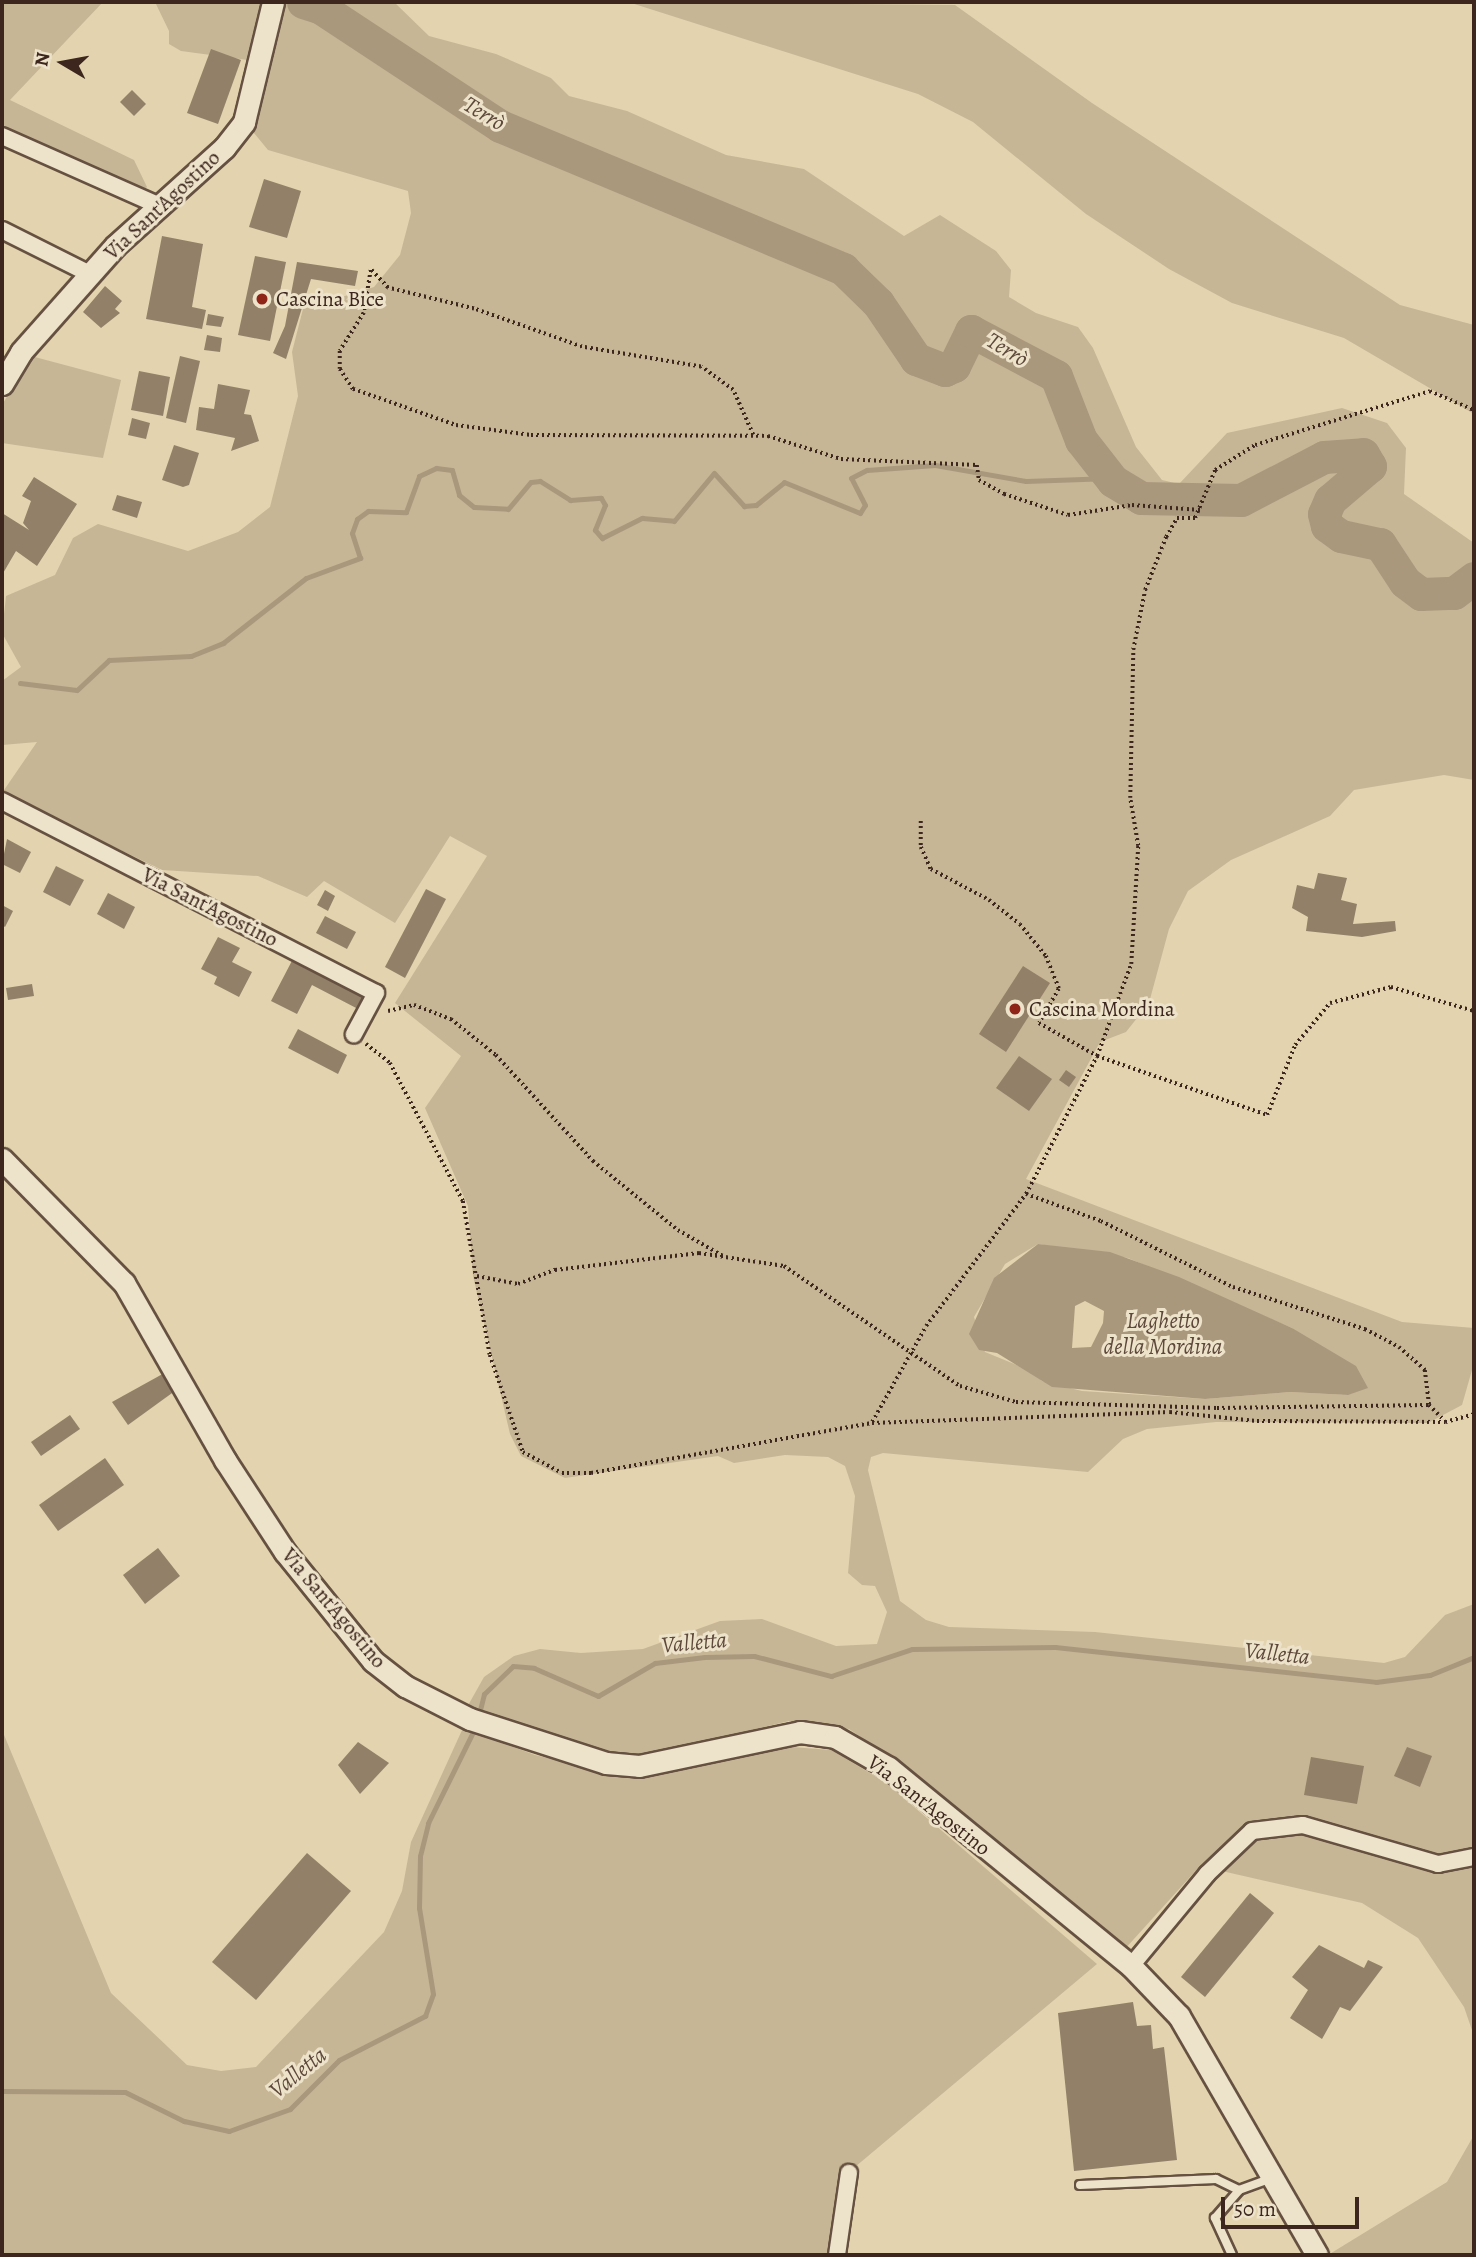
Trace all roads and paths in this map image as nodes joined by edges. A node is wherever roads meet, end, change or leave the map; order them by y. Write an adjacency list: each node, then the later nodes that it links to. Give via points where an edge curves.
1 (273, 4): 3 (street, Via Sant'Agostino, via 244,122 224,148)
2 (2, 136): 3 (street)
3 (160, 206): 5 (street, Via Sant'Agostino)
4 (2, 230): 5 (street)
5 (90, 274): 6 (street, Via Sant'Agostino, via 21,352)
6 (2, 384)
7 (1474, 410): 9 (path, via 1430,391 1255,445 1215,470)
8 (753, 435): 8 (path, via 530,435 456,425 353,389 340,369 340,351 364,313 371,270 388,288 474,309 582,347 701,367 733,390); 9 (path, via 841,459 977,466 979,480 1068,515 1132,505)
9 (1201, 510): 15 (path, via 1195,518 1177,518 1155,558 1133,650 1130,798 1138,846 1137,926 1131,964)
10 (2, 802): 14 (street, Via Sant'Agostino, via 376,993)
11 (921, 821): 15 (path, via 920,847 931,869 989,900 1020,924 1046,956 1059,989 1039,1023)
12 (388, 1011): 18 (path, via 414,1005 452,1019 496,1055 593,1161 678,1230)
13 (1474, 1011): 15 (path, via 1391,987 1330,1003 1295,1045 1266,1115)
14 (354, 1034): 19 (path, via 390,1063 423,1116 463,1201)
15 (1097, 1056): 17 (path)
16 (2, 1159): 26 (street, Via Sant'Agostino, via 124,1283 285,1552 373,1661 405,1686 479,1722 576,1756 639,1766 765,1736 800,1732 835,1737 889,1768)
17 (1026, 1194): 20 (path); 21 (path, via 1101,1221 1233,1287 1365,1329 1413,1355 1425,1370)
18 (725, 1257): 19 (path, via 699,1253 636,1259 555,1270 518,1284); 20 (path, via 784,1266)
19 (477, 1276): 24 (path, via 490,1355 512,1428 523,1452 542,1466 591,1473)
20 (912, 1350): 21 (path, via 960,1386 1016,1402); 24 (path)
21 (1429, 1405): 23 (path)
22 (1474, 1414): 23 (path)
23 (1445, 1422): 24 (path, via 1257,1420 1170,1412)
24 (872, 1423)
25 (1474, 1857): 26 (street, via 1438,1864 1303,1825 1252,1831 1207,1874)
26 (1131, 1966): 28 (street, Via Sant'Agostino, via 1179,2016)
27 (849, 2173): 31 (street)
28 (1272, 2177): 30 (lane); 33 (street, Via Sant'Agostino)
29 (1080, 2185): 30 (lane, via 1216,2179)
30 (1239, 2190): 32 (lane, via 1215,2218)
31 (837, 2255)
32 (1232, 2255)
33 (1317, 2255)

